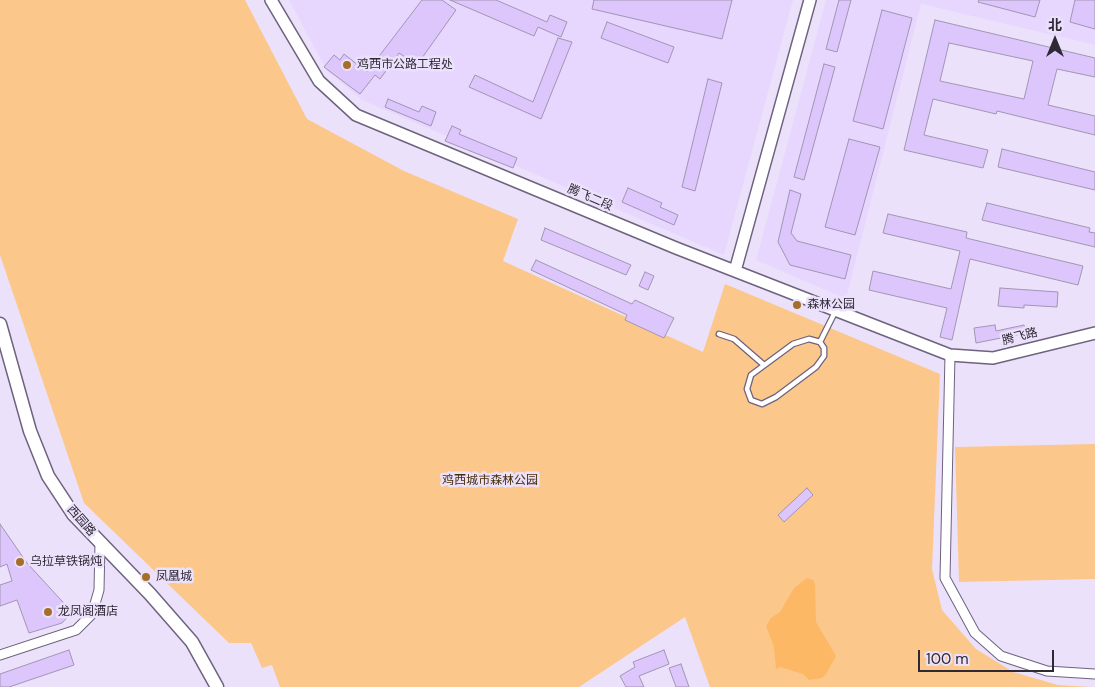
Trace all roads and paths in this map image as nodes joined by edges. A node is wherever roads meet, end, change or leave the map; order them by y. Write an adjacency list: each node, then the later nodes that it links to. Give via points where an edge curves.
1 (271, 0): 3 (street, 腾飞二段, via 318,81 356,115)
2 (810, 0): 3 (street)
3 (735, 271): 4 (street, 腾飞二段)
4 (836, 310): 8 (lane); 9 (street, 腾飞二段)
5 (0, 324): 11 (main road, 西园路, via 30,431 48,476 73,514)
6 (1095, 333): 9 (street, 腾飞路, via 993,358)
7 (719, 334): 10 (lane, via 734,339)
8 (820, 342): 10 (lane, via 809,339 793,344); 10 (lane, via 824,356 816,366 762,404 751,400 747,389 751,375)
9 (950, 355): 13 (street, via 944,578 975,634 1002,656 1047,671)
10 (764, 365)
11 (100, 543): 12 (street, via 99,590 92,614 76,630); 14 (main road, 西园路, via 192,642)
12 (0, 655)
13 (1095, 674)
14 (217, 687)

